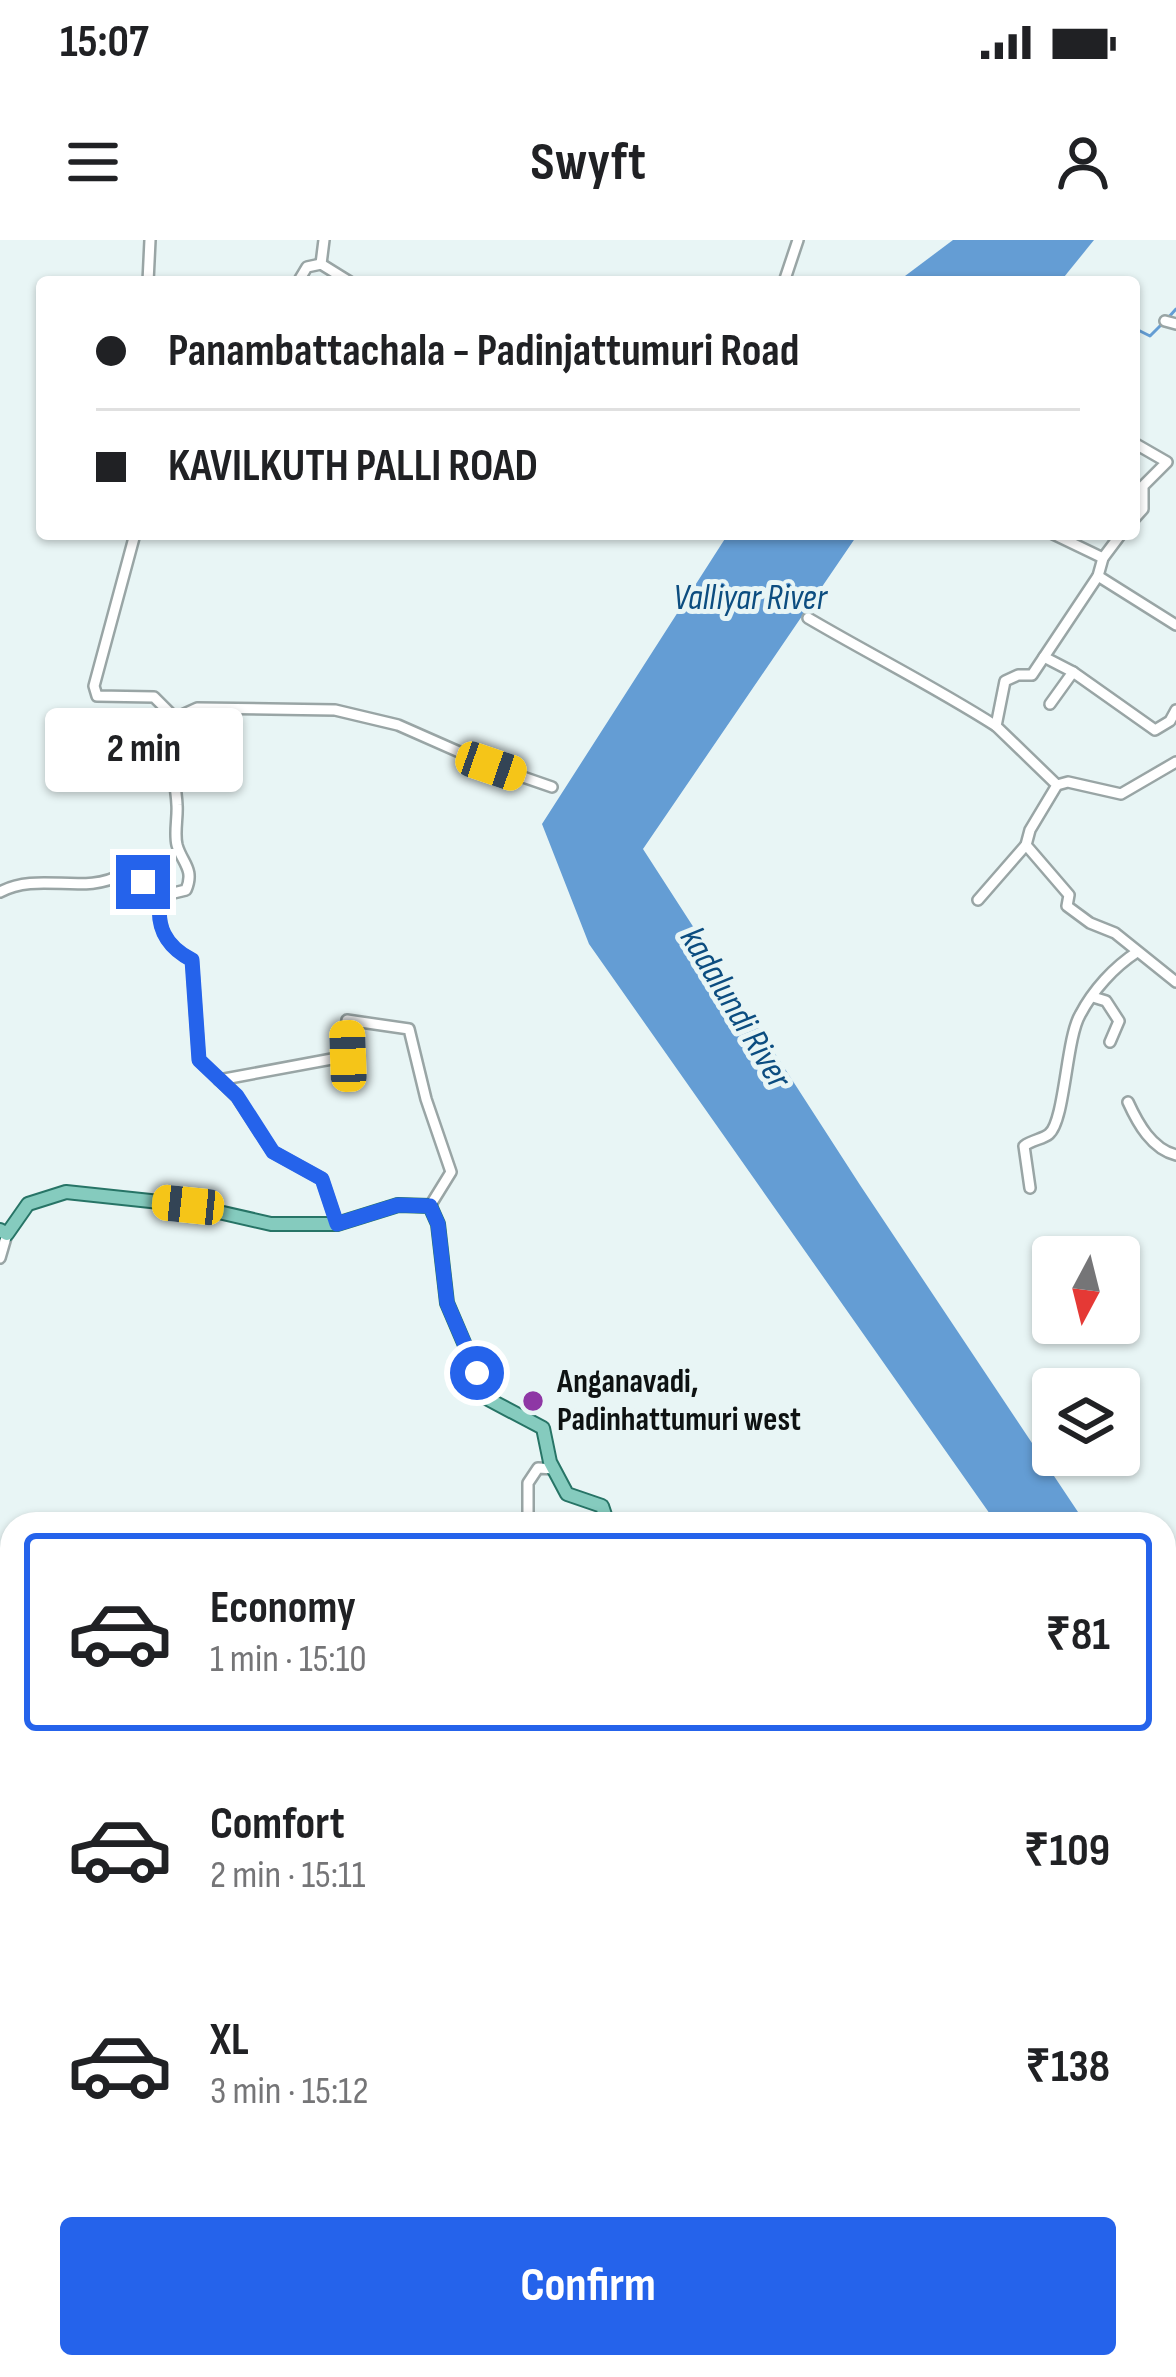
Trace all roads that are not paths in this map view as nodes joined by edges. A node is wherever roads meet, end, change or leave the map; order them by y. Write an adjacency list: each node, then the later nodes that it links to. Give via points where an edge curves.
1 (150, 240): 5 (street)
2 (324, 240): 4 (street)
3 (798, 240): 8 (street)
4 (321, 264): 6 (street); 7 (street)
5 (148, 276)
6 (302, 276)
7 (340, 276)
8 (786, 276)
9 (1140, 446): 10 (street, via 1167,462 1144,486)
10 (1140, 512)
11 (133, 540): 22 (street, via 94,686 97,696 154,697)
12 (1066, 540): 14 (street)
13 (1116, 540): 14 (street)
14 (1103, 558): 15 (street)
15 (1098, 576): 17 (street); 18 (street)
16 (808, 618): 23 (street)
17 (1176, 625)
18 (1044, 657): 19 (street); 23 (street, via 1031,675 1005,681)
19 (1072, 672): 20 (street); 21 (street, via 1155,730)
20 (1050, 704)
21 (1176, 710)
22 (175, 718): 26 (street, via 197,708 335,710 398,724); 29 (street, via 169,730 177,845 190,882)
23 (996, 726): 25 (street)
24 (1176, 762): 25 (street, via 1121,794)
25 (1057, 785): 27 (street)
26 (552, 787)
27 (1026, 845): 30 (street); 31 (street, via 1058,878 1067,906)
28 (0, 892): 29 (street, via 20,881 107,883 122,874)
29 (161, 896): 35 (street, via 162,934 192,960 199,1060)
30 (978, 900)
31 (1137, 952): 32 (street); 33 (street)
32 (1176, 982)
33 (1093, 997): 34 (street, via 1119,1021); 38 (street, via 1071,1039 1056,1123 1024,1146)
34 (1110, 1042)
35 (219, 1080): 39 (street, via 348,1056 347,1020 409,1029 451,1172); 40 (street, via 273,1152 322,1179)
36 (1129, 1102): 37 (street, via 1138,1124)
37 (1176, 1155)
38 (1030, 1188)
39 (430, 1206): 40 (main road, via 398,1205); 43 (main road, via 447,1303 488,1400 543,1429)
40 (337, 1224): 41 (main road, via 271,1224 66,1192 28,1204)
41 (3, 1232): 42 (street)
42 (0, 1258)
43 (554, 1469): 44 (street, via 538,1468 528,1483); 45 (main road, via 567,1494)
44 (528, 1512)
45 (604, 1512)

